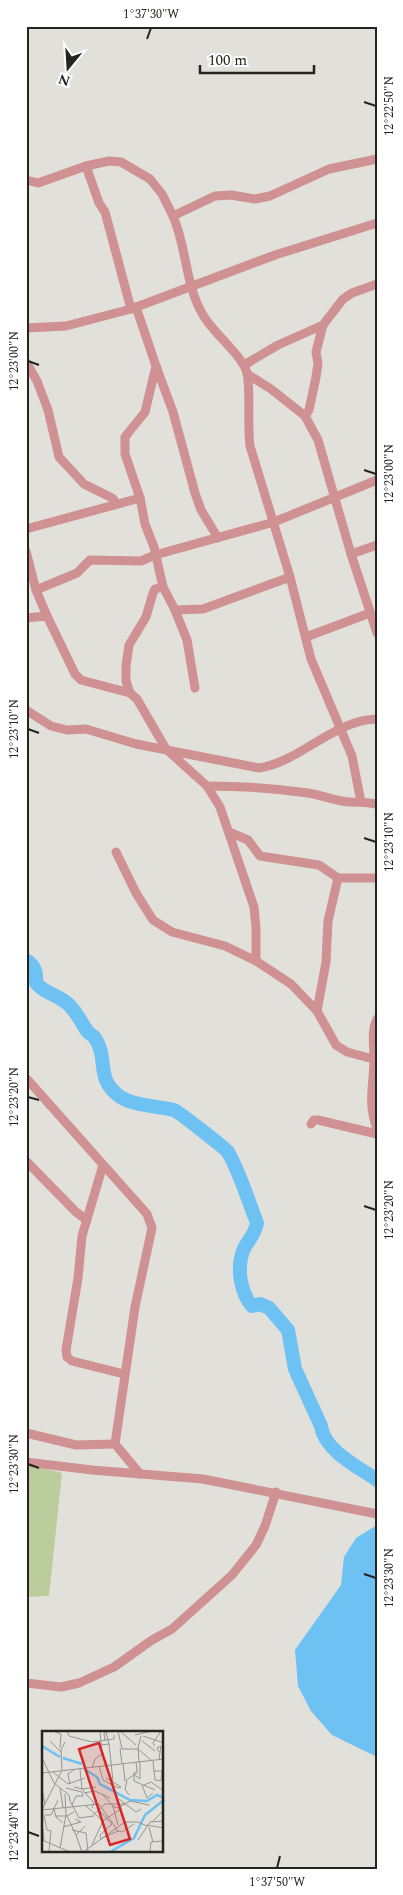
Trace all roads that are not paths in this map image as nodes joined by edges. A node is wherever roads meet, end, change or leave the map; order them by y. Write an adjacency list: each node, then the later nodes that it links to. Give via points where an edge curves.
1 (377, 159): 4 (street, via 329,169 270,196 256,199 215,196)
2 (86, 166): 3 (street, via 38,182); 4 (street, via 109,161 121,162 135,170 150,179); 8 (street, via 105,212)
3 (26, 180)
4 (173, 216): 7 (street)
5 (377, 224): 7 (street)
6 (377, 284): 9 (street, via 343,299)
7 (190, 286): 8 (street); 13 (street, via 202,315)
8 (134, 308): 10 (street, via 66,326); 12 (street)
9 (323, 324): 13 (street, via 278,344); 14 (street, via 316,352 316,377)
10 (26, 328)
11 (26, 362): 18 (street, via 48,410 59,457 84,484 112,498)
12 (156, 366): 17 (street, via 145,412 129,430 124,445 127,465); 21 (street, via 174,412 201,510)
13 (246, 370): 14 (street); 19 (street, via 250,446)
14 (305, 416): 16 (street, via 318,440)
15 (377, 480): 16 (street)
16 (334, 497): 19 (street); 24 (street)
17 (140, 498): 18 (street); 25 (street)
18 (117, 504): 20 (street)
19 (274, 522): 21 (street); 26 (street)
20 (26, 529)
21 (218, 538): 25 (street)
22 (377, 545): 24 (street)
23 (26, 552): 28 (street)
24 (351, 554): 30 (street)
25 (155, 555): 27 (street); 28 (street, via 141,561 90,560 78,573)
26 (290, 578): 29 (street, via 203,608); 34 (street)
27 (163, 587): 29 (street); 36 (street, via 155,589 146,617 127,651 126,681)
28 (36, 590): 31 (street)
29 (175, 610): 35 (street, via 186,640)
30 (370, 613): 33 (street); 34 (street)
31 (47, 616): 32 (street); 36 (street, via 81,680)
32 (26, 618)
33 (377, 633)
34 (306, 637): 39 (street, via 311,659)
35 (195, 688)
36 (130, 693): 40 (street, via 137,699)
37 (26, 710): 40 (street, via 51,726 67,730 86,729)
38 (377, 719): 39 (street, via 366,719)
39 (341, 728): 40 (street, via 296,754 259,768); 42 (street, via 357,777)
40 (166, 749): 41 (street)
41 (207, 786): 42 (street, via 264,787 351,803); 44 (street, via 220,807)
42 (361, 802): 43 (street)
43 (377, 804)
44 (229, 832): 46 (street, via 248,840 260,856 319,865); 48 (street, via 254,906)
45 (116, 852): 48 (street, via 153,920 172,932 225,946)
46 (338, 878): 47 (street); 49 (street, via 328,921 326,962)
47 (377, 878)
48 (256, 961): 49 (street, via 291,984)
49 (317, 1011): 51 (street, via 336,1046)
50 (377, 1019): 51 (street, via 373,1043)
51 (375, 1060): 54 (street, via 370,1098)
52 (26, 1078): 57 (street)
53 (311, 1124): 55 (street, via 318,1120)
54 (377, 1129)
55 (377, 1134)
56 (26, 1162): 58 (street)
57 (103, 1165): 58 (street); 59 (street, via 147,1214 152,1228)
58 (87, 1220): 59 (street, via 82,1236 67,1357)
59 (124, 1374): 61 (street)
60 (26, 1433): 61 (street, via 76,1445)
61 (115, 1444): 63 (street)
62 (26, 1462): 63 (street)
63 (140, 1474): 64 (street, via 181,1476)
64 (276, 1492): 65 (street); 66 (street, via 256,1545 232,1575 172,1630 114,1667 79,1683 61,1687)
65 (377, 1514)
66 (26, 1682)

